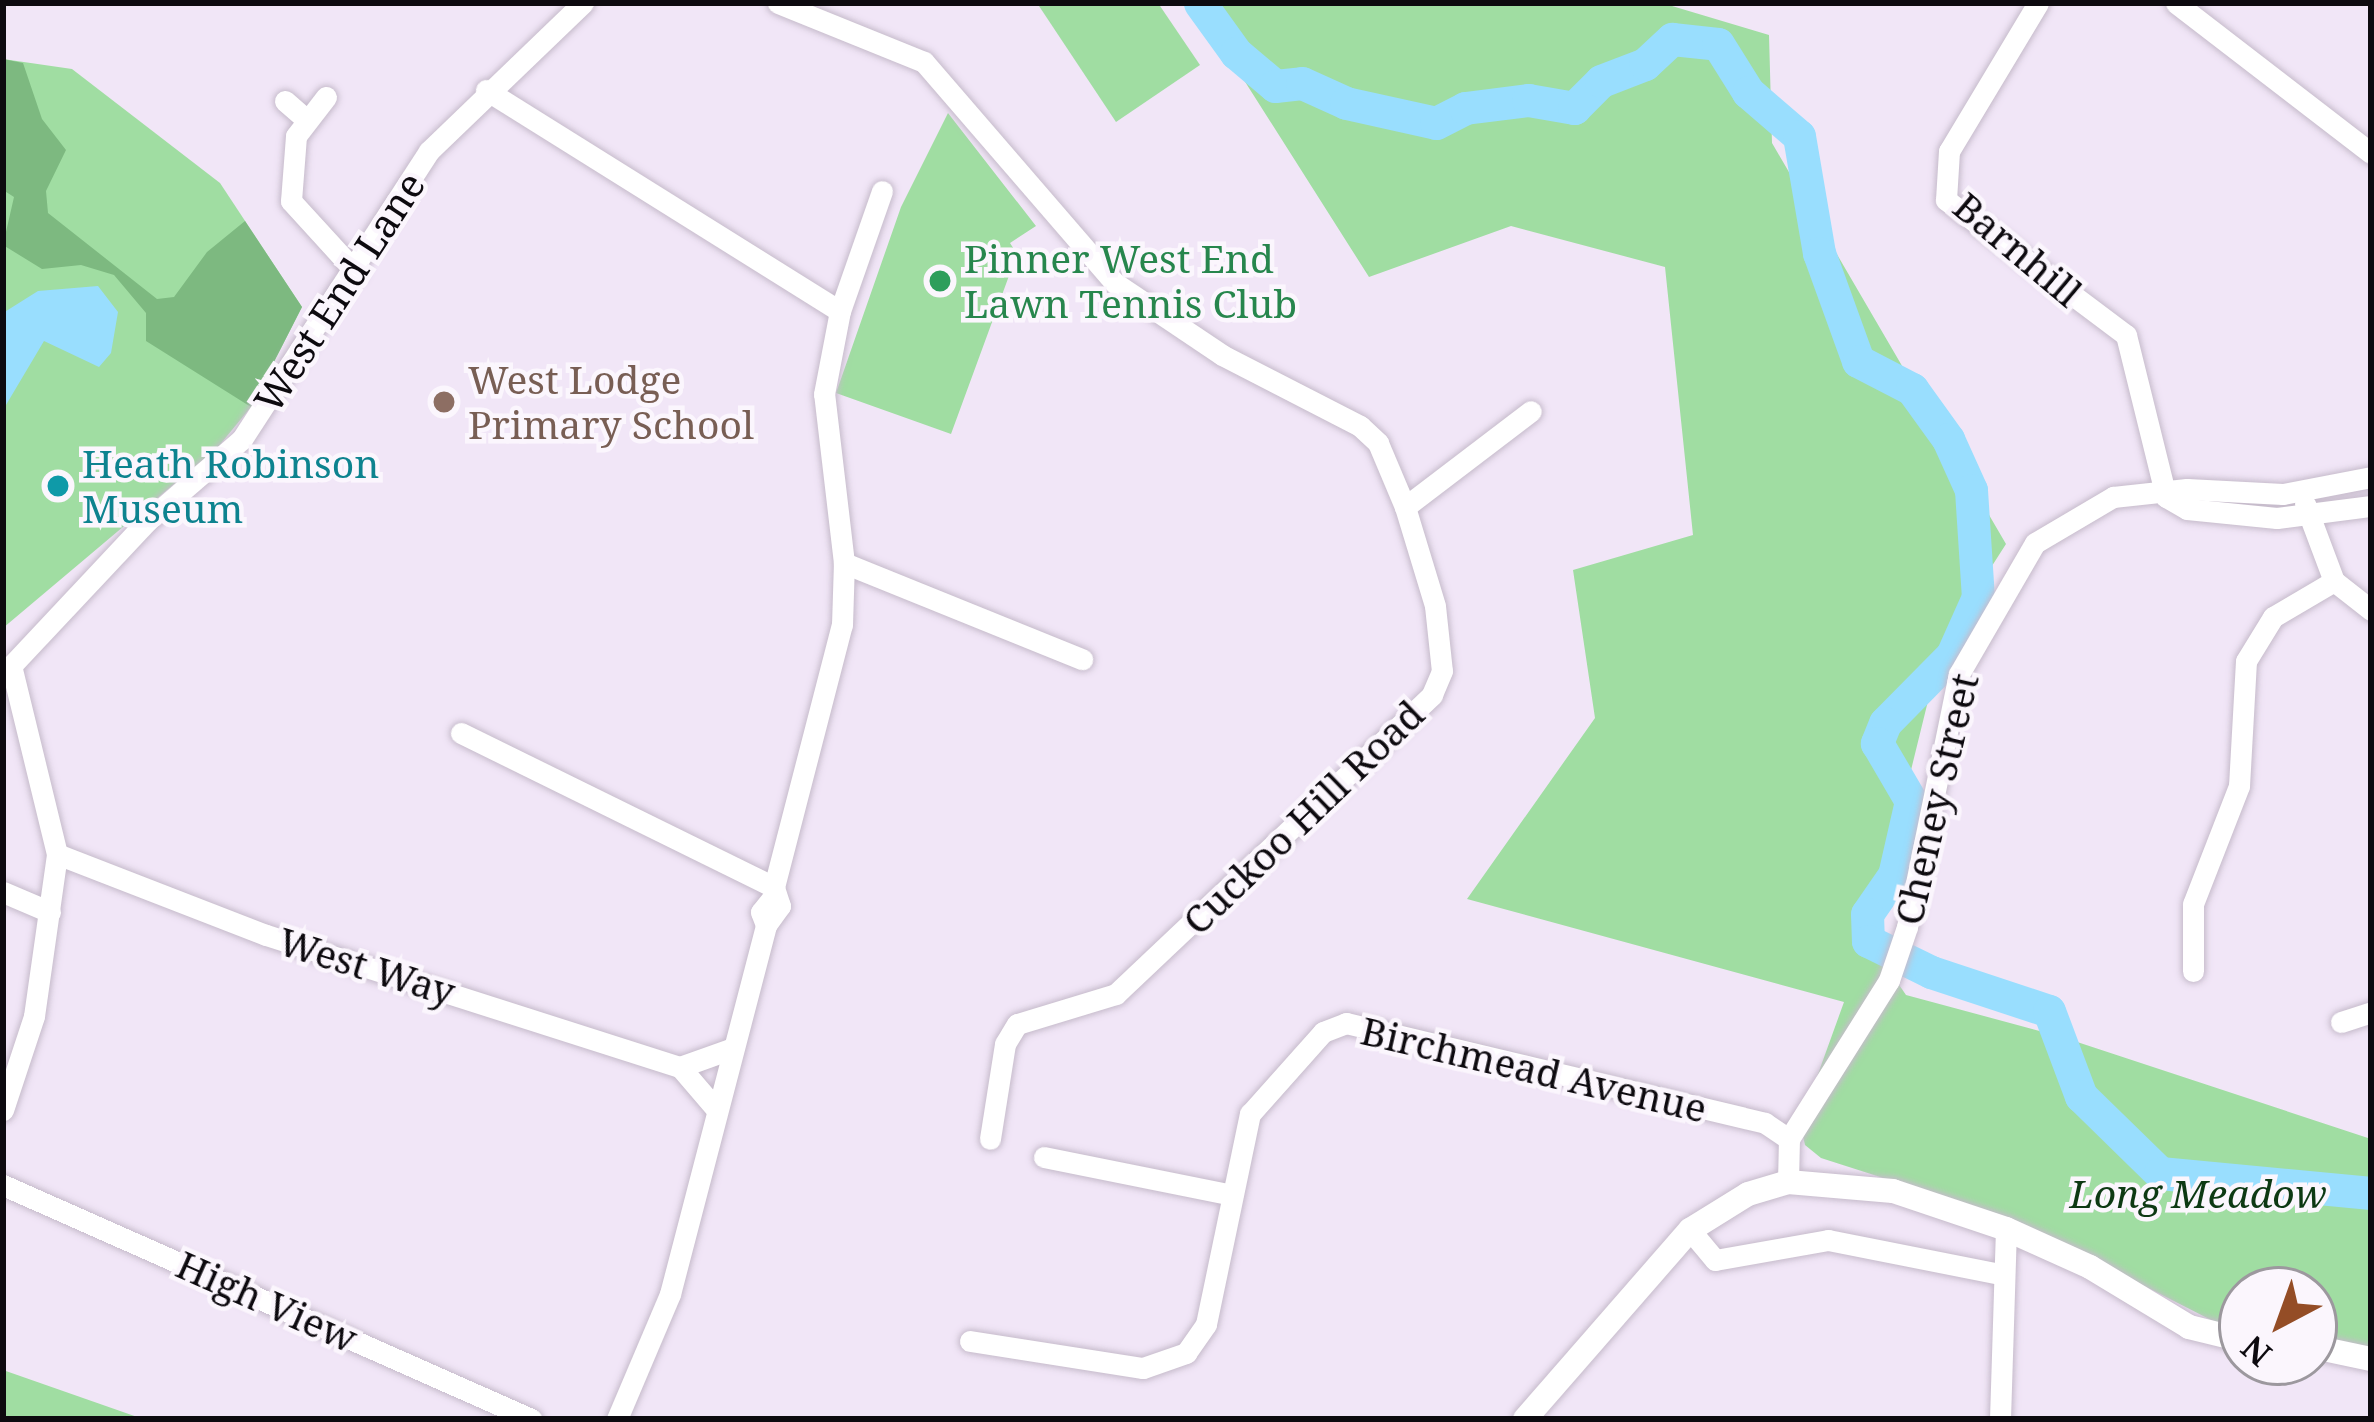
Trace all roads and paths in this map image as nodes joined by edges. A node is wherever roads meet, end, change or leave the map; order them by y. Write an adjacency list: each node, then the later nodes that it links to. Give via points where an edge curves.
1 (583, 3): 5 (street, West End Lane)
2 (778, 3): 18 (street, Cuckoo Hill Road, via 924,62 1115,283 1222,356 1360,426 1378,443)
3 (2038, 3): 15 (street, Barnhill, via 1949,151 1946,200 2126,335)
4 (2176, 3): 9 (street)
5 (486, 90): 11 (street, West End Lane, via 429,151); 12 (street)
6 (326, 97): 8 (street)
7 (285, 101): 8 (street)
8 (306, 119): 11 (street, via 296,136 291,201)
9 (2371, 153)
10 (882, 191): 12 (street)
11 (355, 271): 23 (street, West End Lane, via 242,439 147,520)
12 (840, 311): 19 (street, via 824,394)
13 (1531, 411): 18 (street)
14 (2371, 477): 16 (street, Cheney Street)
15 (2166, 497): 16 (street, Cheney Street, via 2187,489); 37 (street, Cheney Street, via 2113,497 2035,543 1959,674 1889,980)
16 (2304, 503): 17 (street, Cheney Street); 20 (street)
17 (2371, 506)
18 (1405, 507): 36 (street, Cuckoo Hill Road, via 1435,606 1442,671 1432,695 1116,994 1017,1024 1005,1044)
19 (844, 562): 22 (street); 26 (street, via 838,652)
20 (2334, 581): 21 (street); 29 (street, via 2273,617 2252,643 2240,785 2193,904)
21 (2371, 610)
22 (1082, 659)
23 (7, 664): 25 (street, West End Lane)
24 (460, 733): 26 (street)
25 (58, 854): 28 (street, West End Lane); 33 (street, West Way, via 266,935)
26 (774, 891): 32 (street, via 760,912 766,925)
27 (3, 892): 28 (street)
28 (50, 913): 35 (street, West End Lane, via 34,1016)
29 (2193, 971)
30 (2371, 1012): 31 (street)
31 (2341, 1022)
32 (733, 1048): 33 (street); 34 (street)
33 (680, 1067): 34 (street)
34 (716, 1109): 50 (street, via 670,1294)
35 (3, 1110)
36 (990, 1139)
37 (1789, 1139): 39 (street, Cheney Street); 41 (street, Birchmead Avenue, via 1766,1123 1346,1023 1323,1032 1262,1093)
38 (1044, 1157): 41 (street)
39 (1788, 1182): 42 (main road, via 1893,1191); 43 (main road, via 1748,1194)
40 (3, 1185): 49 (street, High View)
41 (1232, 1195): 46 (street, Birchmead Avenue, via 1206,1324 1186,1353 1143,1368)
42 (2006, 1229): 44 (street); 45 (main road, via 2090,1267 2189,1327)
43 (1690, 1230): 44 (street, via 1715,1260 1828,1240); 51 (main road)
44 (2004, 1275): 52 (street)
45 (2218, 1334)
46 (970, 1341)
47 (2338, 1352): 48 (main road)
48 (2371, 1359)
49 (531, 1419)
50 (617, 1419)
51 (1526, 1419)
52 (2000, 1419)

